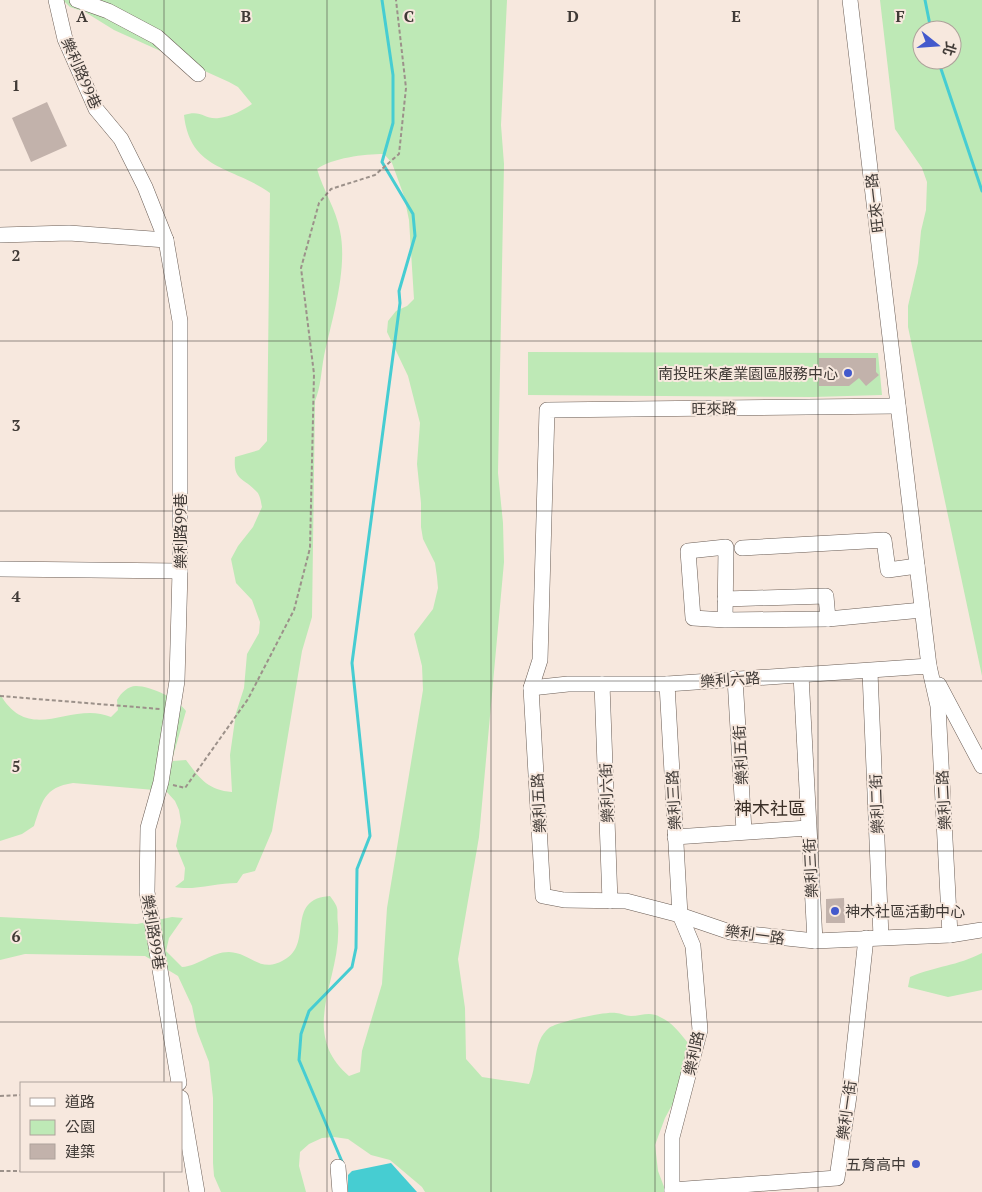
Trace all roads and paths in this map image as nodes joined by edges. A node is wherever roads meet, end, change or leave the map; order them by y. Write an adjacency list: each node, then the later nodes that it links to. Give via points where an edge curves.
1 (56, 0): 7 (street, 樂利路99巷, via 65,39 96,109 121,139)
2 (77, 0): 5 (street, via 108,10 157,37)
3 (396, 0): 27 (path, via 406,88 399,154 375,175 331,189 319,203 301,268 314,374 310,548 294,610 248,698 185,788)
4 (850, 0): 8 (street, 旺來一路)
5 (198, 74)
6 (0, 235): 7 (street, via 69,233)
7 (166, 240): 12 (street, 樂利路99巷, via 180,320)
8 (898, 406): 10 (street); 23 (street, 旺來路, via 547,410 540,660)
9 (742, 548): 10 (street, via 884,540 888,570)
10 (917, 566): 14 (street)
11 (0, 569): 12 (street)
12 (180, 572): 25 (street, 樂利路99巷, via 177,681)
13 (725, 599): 15 (street, via 826,596); 16 (street); 16 (street, via 726,547 688,551 693,618)
14 (922, 610): 15 (street); 17 (street)
15 (828, 619): 16 (street)
16 (725, 620)
17 (929, 666): 18 (street, 樂利六路); 26 (street); 35 (street, 樂利二路, via 938,706)
18 (870, 672): 19 (street, 樂利六路); 36 (street, 樂利二街)
19 (801, 675): 20 (street, 樂利六路); 28 (street, 樂利三街)
20 (735, 678): 22 (street, 樂利六路); 29 (street, 樂利五街)
21 (602, 684): 22 (street, 樂利六路); 23 (street, 樂利六路); 32 (street, 樂利六街)
22 (667, 684): 30 (street, 樂利三路)
23 (531, 688): 31 (street, 樂利五路, via 543,896)
24 (0, 696): 25 (path)
25 (172, 711): 27 (street, 樂利路99巷)
26 (982, 766)
27 (161, 782): 38 (street, 樂利路99巷, via 148,828 147,892)
28 (808, 828): 29 (street); 37 (street, 樂利三街)
29 (744, 831): 30 (street)
30 (675, 837): 33 (street, 樂利三路)
31 (564, 900): 32 (street, 樂利一路)
32 (610, 901): 33 (street, 樂利一路, via 626,901)
33 (680, 916): 37 (street, 樂利一路, via 730,932); 47 (street, 樂利路, via 693,946 700,1030 672,1137)
34 (982, 930): 35 (street, 樂利一路)
35 (950, 935): 36 (street, 樂利一路)
36 (874, 937): 37 (street, 樂利一路); 47 (street, 樂利一街, via 836,1178)
37 (814, 941)
38 (179, 1082)
39 (20, 1095): 40 (path)
40 (0, 1096)
41 (182, 1104): 46 (street)
42 (338, 1167): 49 (street)
43 (0, 1171): 44 (path)
44 (20, 1171)
45 (182, 1171): 46 (path)
46 (194, 1171): 48 (street)
47 (672, 1191)
48 (197, 1192)
49 (340, 1192)

